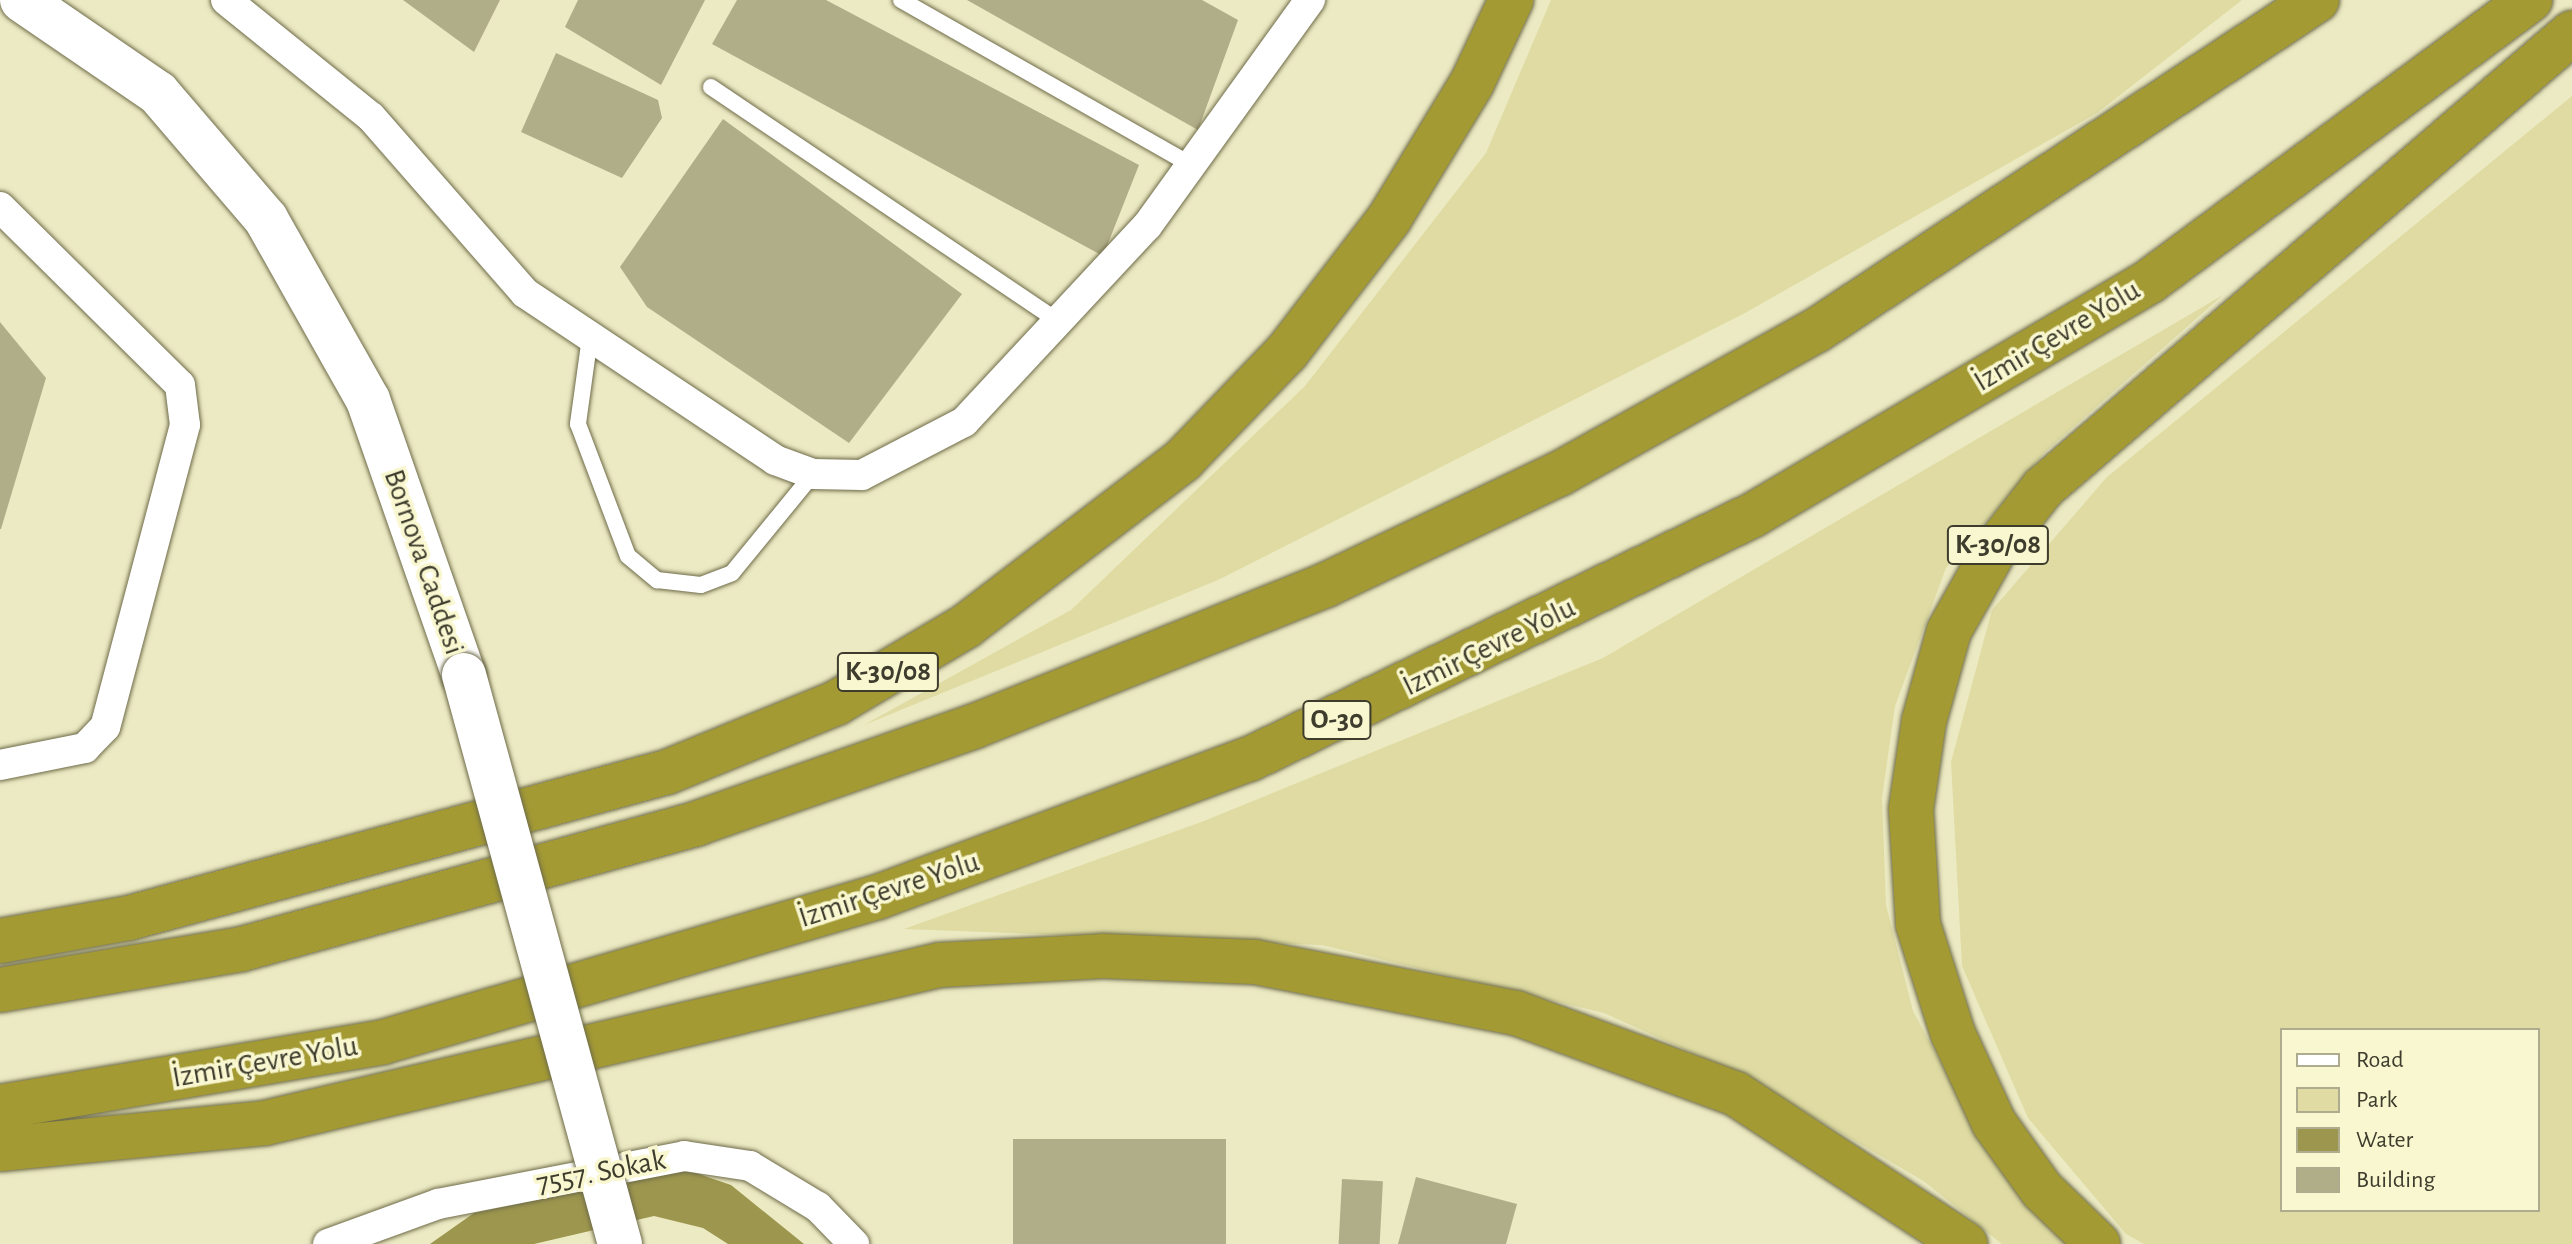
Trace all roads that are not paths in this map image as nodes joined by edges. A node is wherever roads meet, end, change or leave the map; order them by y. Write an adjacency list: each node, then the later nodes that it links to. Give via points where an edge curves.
1 (22, 0): 21 (main road, Bornova Caddesi, bridge, via 158,93 266,219 368,400 464,675)
2 (226, 0): 13 (street, via 371,117 525,293)
3 (901, 0): 10 (lane)
4 (1511, 0): 16 (highway, K-30/08, via 1472,83 1389,219 1287,352 1183,460 966,626 836,703 667,772 129,918)
5 (2317, 0): 17 (highway, via 1817,330 1559,474 1326,585 975,726 698,823 242,949)
6 (2530, 0): 18 (highway, İzmir Çevre Yolu / O-30, via 2340,146 2123,297 1753,515 1250,759 878,897 383,1042)
7 (1302, 2): 10 (street)
8 (2572, 33): 24 (highway, K-30/08, via 2043,488 1995,549 1949,631 1924,721 1911,809 1918,924 1953,1034 1994,1123 2042,1190)
9 (711, 87): 12 (lane)
10 (1192, 165): 12 (street, via 1147,226)
11 (0, 207): 15 (street, via 180,385 185,425 105,727 85,748)
12 (1058, 321): 14 (street, via 964,422 862,475)
13 (590, 337): 14 (street, via 775,460); 14 (lane, via 578,424 628,556 657,580 701,585 732,573)
14 (813, 474)
15 (0, 765)
16 (0, 941)
17 (0, 990)
18 (0, 1107)
19 (0, 1149): 23 (highway, via 265,1123 939,965 1103,956 1255,962 1516,1013 1736,1094)
20 (328, 1244): 22 (street, 7557. Sokak, via 438,1204 684,1156 750,1166 818,1207)
21 (620, 1244)
22 (854, 1244)
23 (1965, 1244)
24 (2098, 1244)

